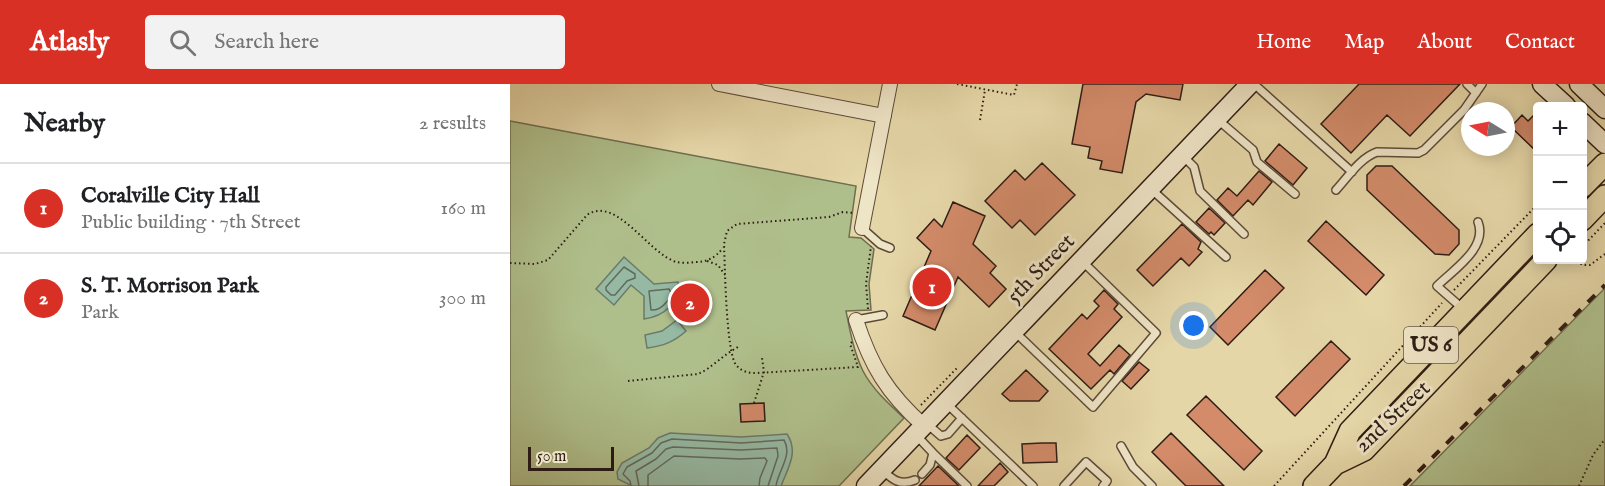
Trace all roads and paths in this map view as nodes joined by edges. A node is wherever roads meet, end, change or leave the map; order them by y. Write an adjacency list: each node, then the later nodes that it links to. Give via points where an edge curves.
1 (720, 84): 14 (street)
2 (890, 84): 14 (street)
3 (957, 84): 10 (path)
4 (1017, 84): 10 (path, via 1014,95)
5 (1252, 84): 15 (street, 5th Street); 21 (lane)
6 (1467, 84): 11 (lane)
7 (1482, 84): 11 (lane)
8 (1542, 84): 12 (street)
9 (1579, 84): 13 (street)
10 (985, 90): 16 (path)
11 (1476, 93): 21 (lane, via 1424,150 1377,152)
12 (1562, 102)
13 (1605, 109)
14 (884, 116): 32 (street)
15 (1217, 119): 19 (street, 5th Street); 25 (lane)
16 (980, 120)
17 (1587, 127): 18 (street)
18 (1605, 144)
19 (1182, 155): 23 (street, 5th Street); 33 (lane, via 1194,167 1200,190)
20 (1605, 164): 22 (main road)
21 (1352, 172): 24 (lane)
22 (1587, 182)
23 (1151, 189): 40 (lane); 42 (street, 5th Street)
24 (1336, 190)
25 (1294, 194)
26 (1605, 196): 29 (main road)
27 (1533, 209): 47 (path)
28 (858, 214): 37 (path, via 843,212 829,217 737,224 727,231)
29 (1587, 215)
30 (1478, 222): 47 (lane, via 1481,234 1475,249 1437,286)
31 (1605, 223): 35 (path)
32 (862, 228): 38 (lane)
33 (1244, 234)
34 (1533, 239): 49 (main road, 2nd Street / US 6)
35 (1587, 243)
36 (872, 244): 48 (path, via 866,284)
37 (724, 247): 41 (path); 46 (path)
38 (890, 248)
39 (1605, 254): 45 (path, via 1590,265)
40 (1226, 256)
41 (707, 261): 43 (path, via 683,263 671,259 619,217 593,210 548,260); 46 (path, via 718,265)
42 (1082, 261): 52 (street, 5th Street); 52 (lane, via 1156,333 1093,407)
43 (510, 263)
44 (1542, 264): 67 (main road, 2nd Street / US 6, via 1364,450)
45 (1581, 264)
46 (726, 275): 55 (path)
47 (1449, 295): 49 (lane); 76 (path)
48 (868, 310)
49 (1464, 310): 67 (main road, 2nd Street / US 6, via 1350,431)
50 (883, 315): 51 (lane)
51 (856, 320): 63 (street, via 876,371 903,407)
52 (1014, 331): 59 (street, 5th Street)
53 (856, 341): 57 (path, via 850,344 858,367)
54 (740, 346): 55 (path)
55 (731, 353): 57 (path, via 741,369); 58 (path, via 698,374)
56 (762, 358): 57 (path)
57 (764, 372): 60 (path)
58 (628, 381)
59 (946, 403): 62 (lane); 63 (street, 5th Street)
60 (754, 404)
61 (921, 405): 63 (path)
62 (962, 417): 63 (lane, via 948,434 941,436); 72 (lane)
63 (923, 423): 66 (lane); 70 (street, 5th Street)
64 (1605, 439): 78 (path)
65 (1121, 446): 75 (lane, via 1133,467)
66 (933, 453): 68 (lane); 71 (lane)
67 (1335, 464): 77 (main road, 2nd Street / US 6)
68 (922, 474)
69 (915, 480): 70 (lane, via 906,485)
70 (874, 481)
71 (967, 486)
72 (1033, 486)
73 (1064, 486): 74 (lane, via 1086,462 1107,481)
74 (1103, 486)
75 (1152, 486)
76 (1274, 486)
77 (1314, 486)
78 (1579, 486)

